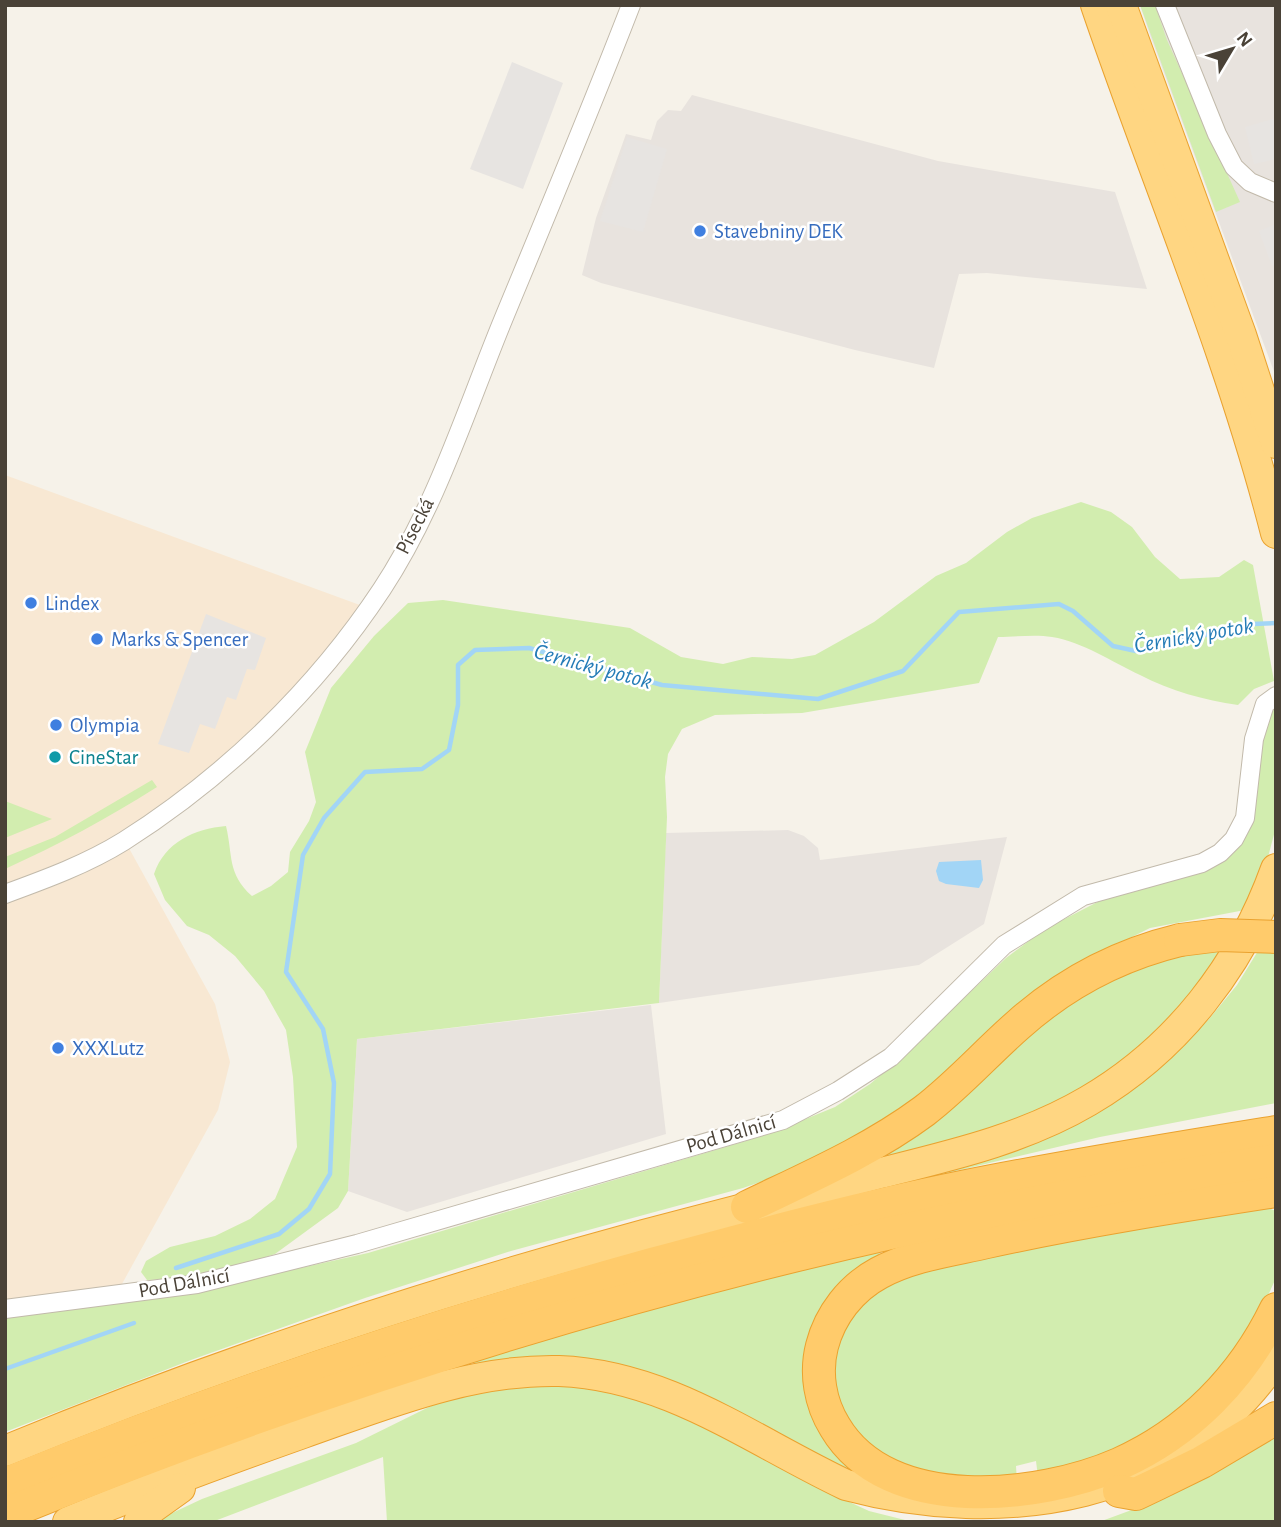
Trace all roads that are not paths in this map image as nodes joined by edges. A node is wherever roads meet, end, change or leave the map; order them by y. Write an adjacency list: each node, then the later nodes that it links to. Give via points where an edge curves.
1 (631, 5): 10 (street, Písecká, via 423,514 383,588 332,658 231,760 124,841 55,876)
2 (1096, 5): 7 (highway, via 1218,342)
3 (1121, 5): 6 (highway)
4 (1165, 5): 5 (street, via 1234,167 1250,183)
5 (1276, 193)
6 (1276, 443)
7 (1276, 533)
8 (1276, 696): 16 (street, Pod Dálnicí, via 1265,704 1254,739 1245,818 1220,853 1202,863 1083,896 1004,945 891,1056 783,1120 357,1244 197,1284)
9 (1276, 869): 14 (highway, via 1258,915 1216,986 1172,1036 1112,1086 1060,1116 1002,1140)
10 (5, 894)
11 (1276, 937): 14 (highway, bridge, via 1220,935 1180,940 1132,953 1072,983 898,1129)
12 (1273, 1146): 21 (highway, via 961,1187 750,1238 530,1298 226,1398); 23 (highway, via 1121,1185 960,1216 754,1266 539,1325 250,1419)
13 (1270, 1192): 15 (highway, via 1019,1236 890,1268 857,1288 834,1317 820,1353 821,1393 830,1420 851,1449 871,1465 905,1480 971,1492 1050,1486 1122,1463 1191,1420 1241,1368)
14 (747, 1208): 19 (highway, via 389,1311)
15 (1276, 1308)
16 (5, 1309)
17 (1276, 1358): 22 (highway, via 1244,1401 1211,1434 1161,1471)
18 (1276, 1418): 22 (highway, via 1136,1494)
19 (5, 1451)
20 (215, 1465): 22 (highway, via 372,1408 464,1381 562,1371 632,1381 681,1399 846,1485 919,1509 971,1516 1023,1515); 24 (highway); 25 (highway, via 166,1497)
21 (5, 1484)
22 (1119, 1492)
23 (5, 1514)
24 (68, 1522)
25 (139, 1522)

